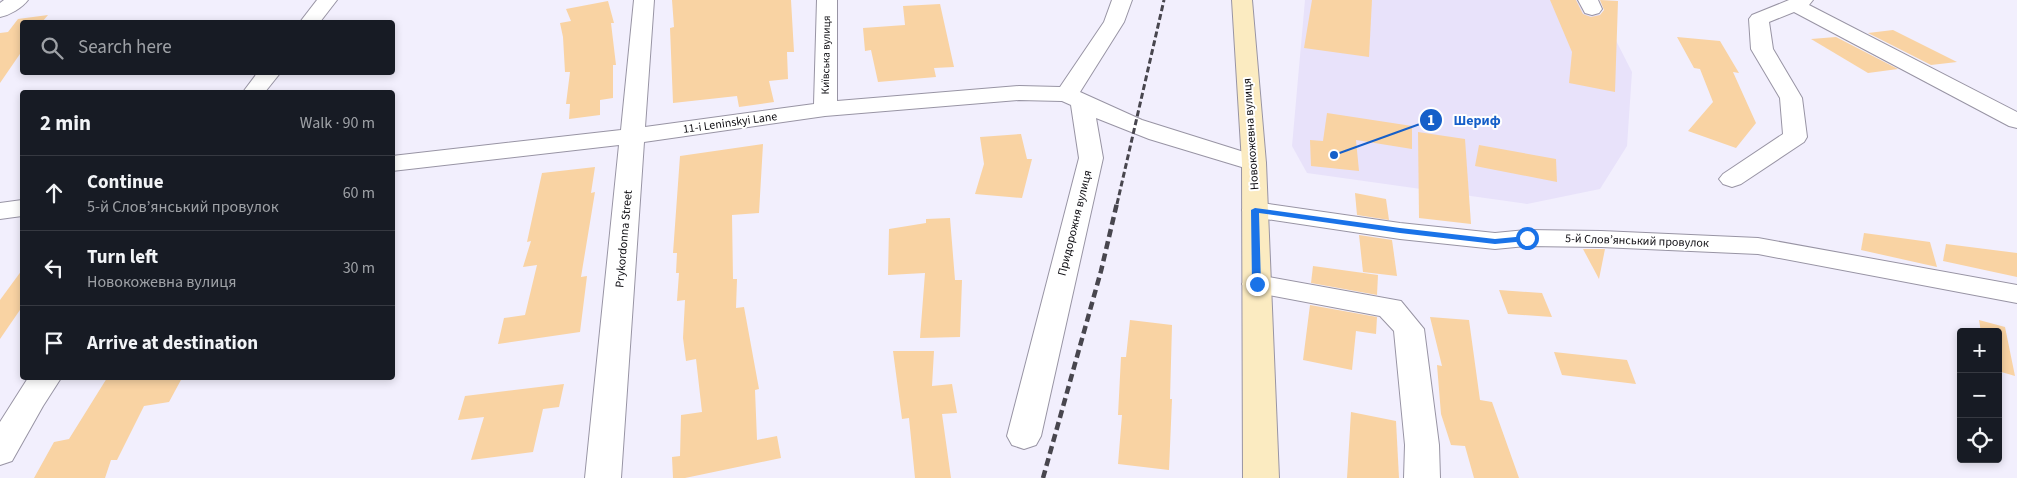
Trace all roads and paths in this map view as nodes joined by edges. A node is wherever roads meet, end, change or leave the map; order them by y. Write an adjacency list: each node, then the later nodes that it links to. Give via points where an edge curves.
1 (18, 0): 8 (street)
2 (327, 0): 9 (street)
3 (644, 0): 15 (street, Prykordonna Street)
4 (827, 0): 13 (street, Київська вулиця)
5 (1122, 0): 12 (street)
6 (1242, 0): 16 (street, Новокожевна вулиця)
7 (1799, 3): 14 (street); 18 (street, via 1759,19 1762,48 1792,98 1795,137)
8 (0, 11)
9 (312, 20)
10 (268, 75): 11 (street)
11 (256, 90)
12 (1075, 99): 13 (street, 11-i Leninskyi Lane, via 1019,92); 16 (street, 11-i Leninskyi Lane, via 1136,125); 25 (street, Придорожня вулиця, via 1091,158)
13 (825, 109): 15 (street, 11-i Leninskyi Lane)
14 (2017, 121)
15 (633, 136): 17 (street, 11-i Leninskyi Lane); 27 (street, Prykordonna Street)
16 (1254, 163): 20 (street, Новокожевна вулиця)
17 (395, 164)
18 (1732, 178)
19 (20, 208): 21 (street)
20 (1255, 210): 22 (street, Новокожевна вулиця); 23 (street, 5-й Слов’янський провулок, via 1495,241 1601,239 1758,246)
21 (0, 211)
22 (1257, 284): 28 (street, Новокожевна вулиця); 29 (street, via 1390,308 1410,329 1422,445)
23 (2017, 294)
24 (44, 380): 26 (street)
25 (1024, 436)
26 (0, 452)
27 (603, 478)
28 (1261, 478)
29 (1422, 478)

